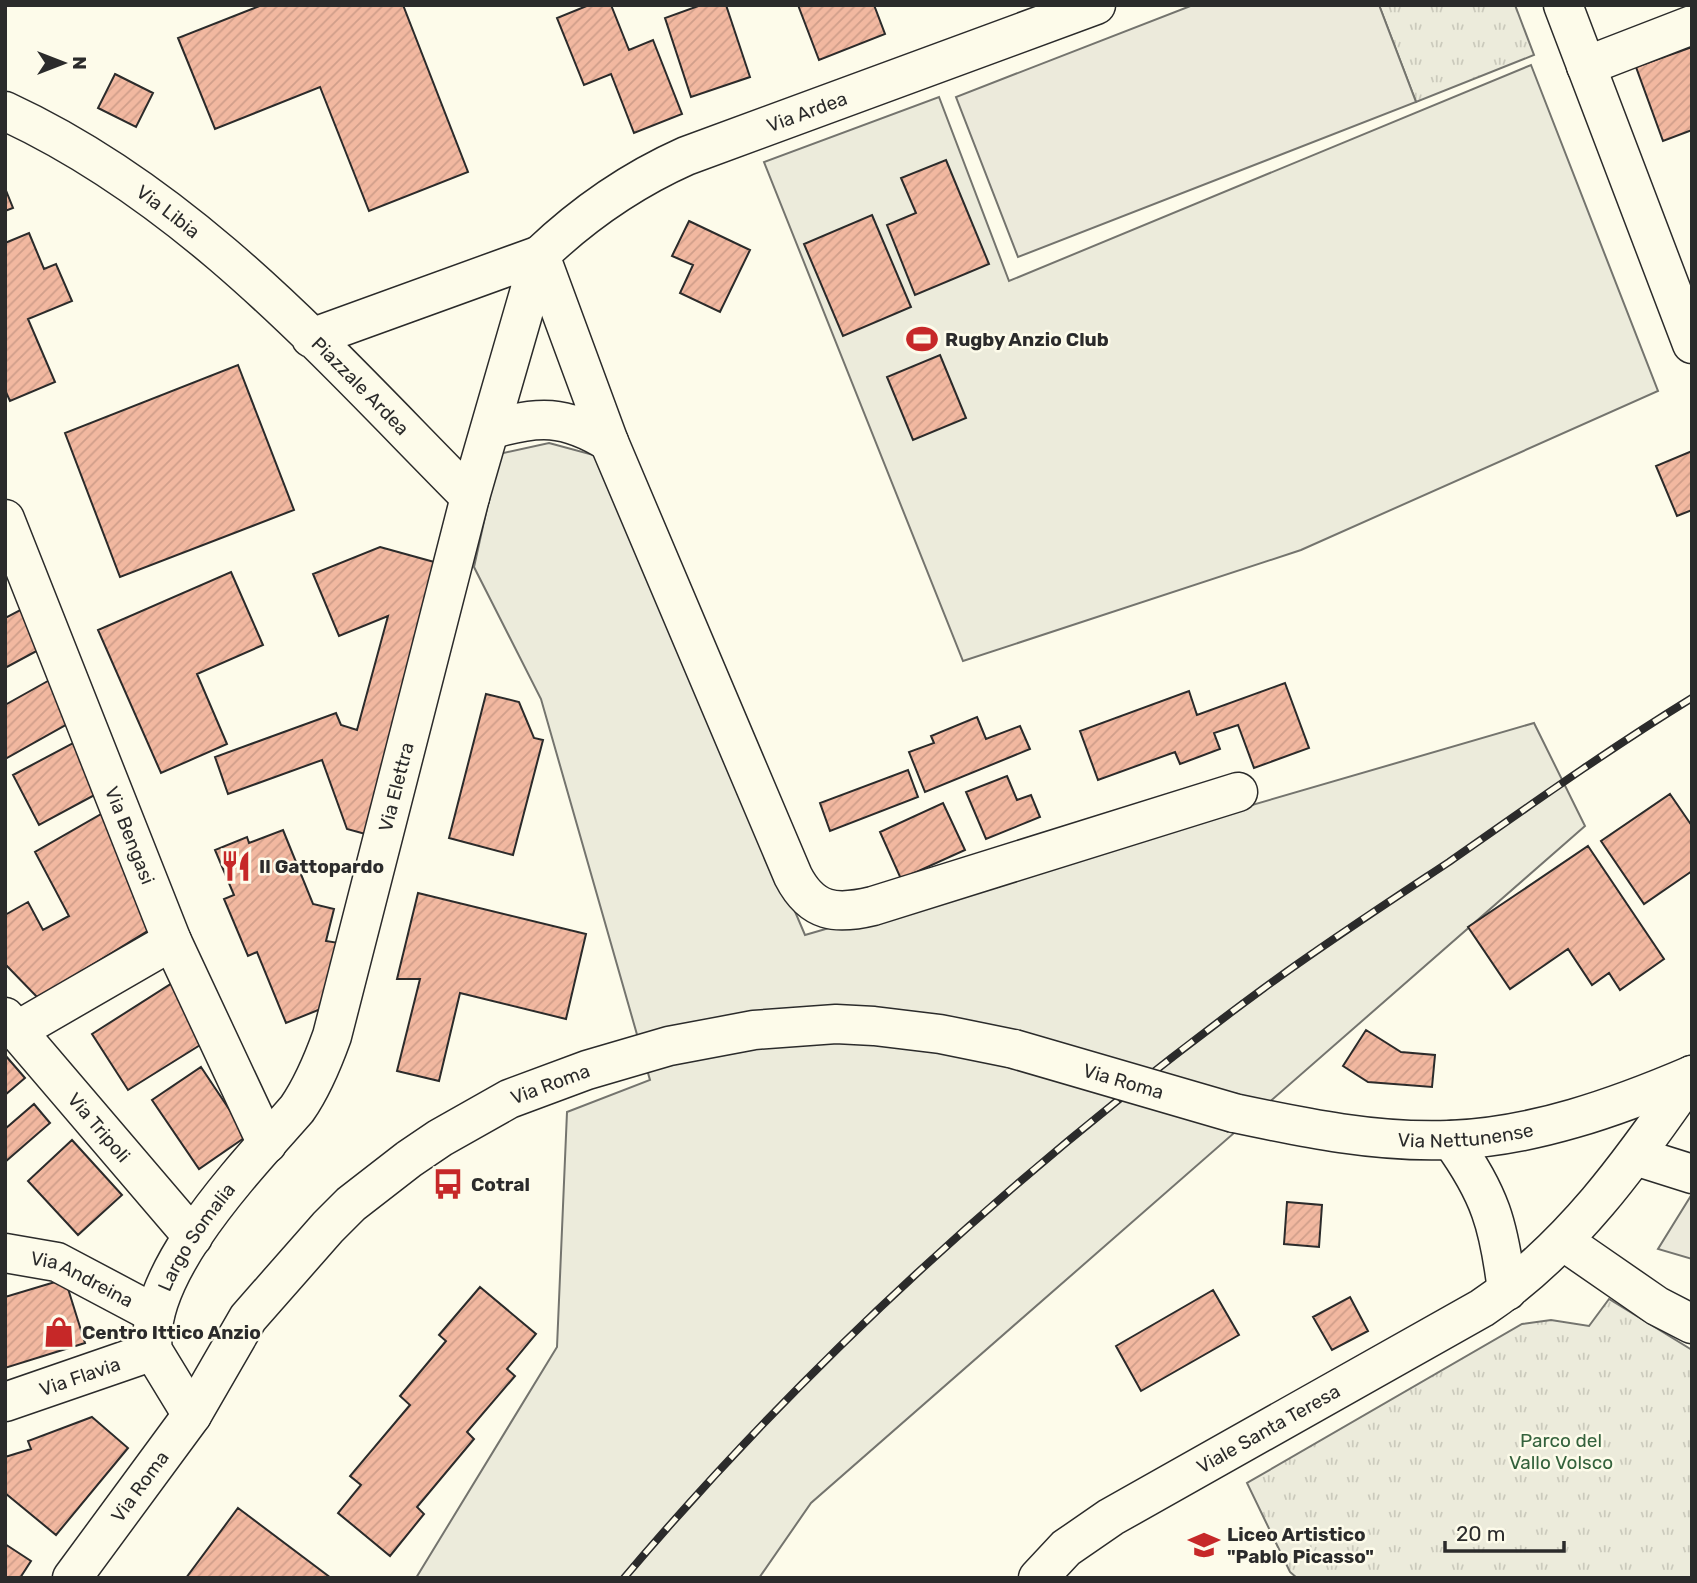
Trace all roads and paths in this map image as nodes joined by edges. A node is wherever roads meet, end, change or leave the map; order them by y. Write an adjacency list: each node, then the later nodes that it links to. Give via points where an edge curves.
1 (1096, 5): 6 (street, Via Ardea, via 664,165 588,211)
2 (1563, 5): 4 (street)
3 (1692, 25): 4 (street)
4 (1586, 66): 8 (street)
5 (5, 111): 7 (street, Via Libia, via 86,153 155,200 212,244)
6 (540, 255): 7 (street, Piazzale Ardea); 9 (street); 10 (street)
7 (311, 338): 11 (street, Piazzale Ardea)
8 (1692, 344)
9 (489, 430): 10 (street, via 530,419 561,420); 11 (street)
10 (609, 442): 13 (street, via 793,876 806,895 826,910 873,906)
11 (470, 497): 17 (street, Via Elettra, via 332,1035)
12 (5, 519): 14 (street, Via Bengasi)
13 (1238, 792)
14 (172, 942): 15 (street); 20 (street, Via Bengasi)
15 (12, 1023): 23 (street, Via Tripoli)
16 (1692, 1075): 19 (street, Via Nettunense, via 1567,1119); 21 (street, Viale Santa Teresa)
17 (316, 1077): 20 (street, Largo Somalia, via 298,1109)
18 (1234, 1113): 19 (street, Via Nettunense, via 1361,1136); 30 (street, Via Roma, bridge, via 1014,1049 874,1026 754,1030 657,1049 509,1099 440,1138 378,1182 343,1212 248,1318)
19 (1451, 1140): 26 (street, via 1489,1202)
20 (267, 1144): 23 (street, Largo Somalia)
21 (1635, 1156): 22 (street); 24 (street, Viale Santa Teresa)
22 (1692, 1174)
23 (193, 1237): 28 (street, Largo Somalia, via 171,1274)
24 (1563, 1241): 26 (street, Viale Santa Teresa); 27 (street, via 1657,1306)
25 (5, 1253): 28 (street, Via Andreina, via 57,1262)
26 (1507, 1291): 32 (street, Viale Santa Teresa, via 1111,1517 1066,1548)
27 (1692, 1324)
28 (154, 1332): 29 (street, Via Flavia); 30 (street)
29 (5, 1402)
30 (192, 1415): 31 (street, Via Roma)
31 (72, 1578)
32 (1038, 1578)

